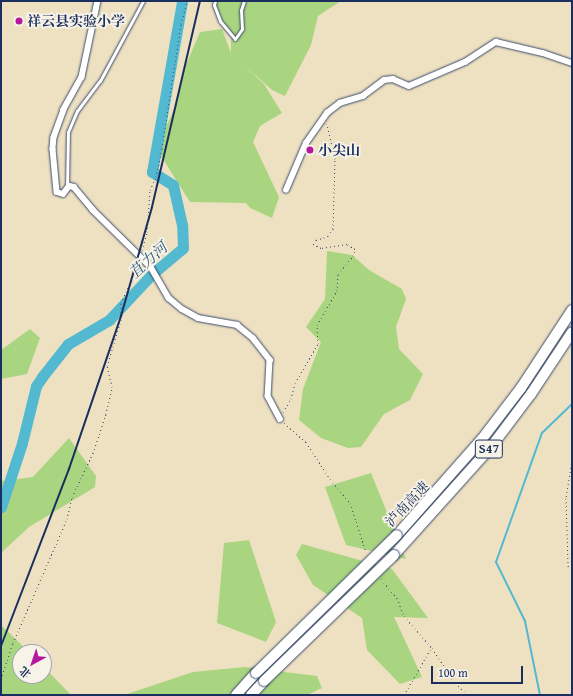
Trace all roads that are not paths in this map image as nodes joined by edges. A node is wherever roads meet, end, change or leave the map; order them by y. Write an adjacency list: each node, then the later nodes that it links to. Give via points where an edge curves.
1 (98, 1): 6 (street, via 82,77 64,110 53,145 57,191 62,194)
2 (143, 1): 6 (lane, via 100,81 77,111 68,132)
3 (215, 1): 4 (lane, via 220,21 235,39 240,37 242,29 241,10)
4 (244, 1)
5 (572, 63): 7 (street, via 496,42 465,62 409,86 393,79 384,80 363,96 340,103 327,113 306,143)
6 (66, 190): 10 (street, via 70,185 74,187 93,210 151,267 169,298 186,312 206,320 237,325 265,352 270,362 268,396)
7 (286, 190)
8 (572, 310): 11 (highway, 泸南高速 / S47, bridge, via 521,388 444,484 397,535)
9 (572, 332): 12 (highway, 泸南高速 / S47, bridge, via 531,394 491,447 394,556)
10 (280, 419)
11 (236, 695)
12 (251, 695)

